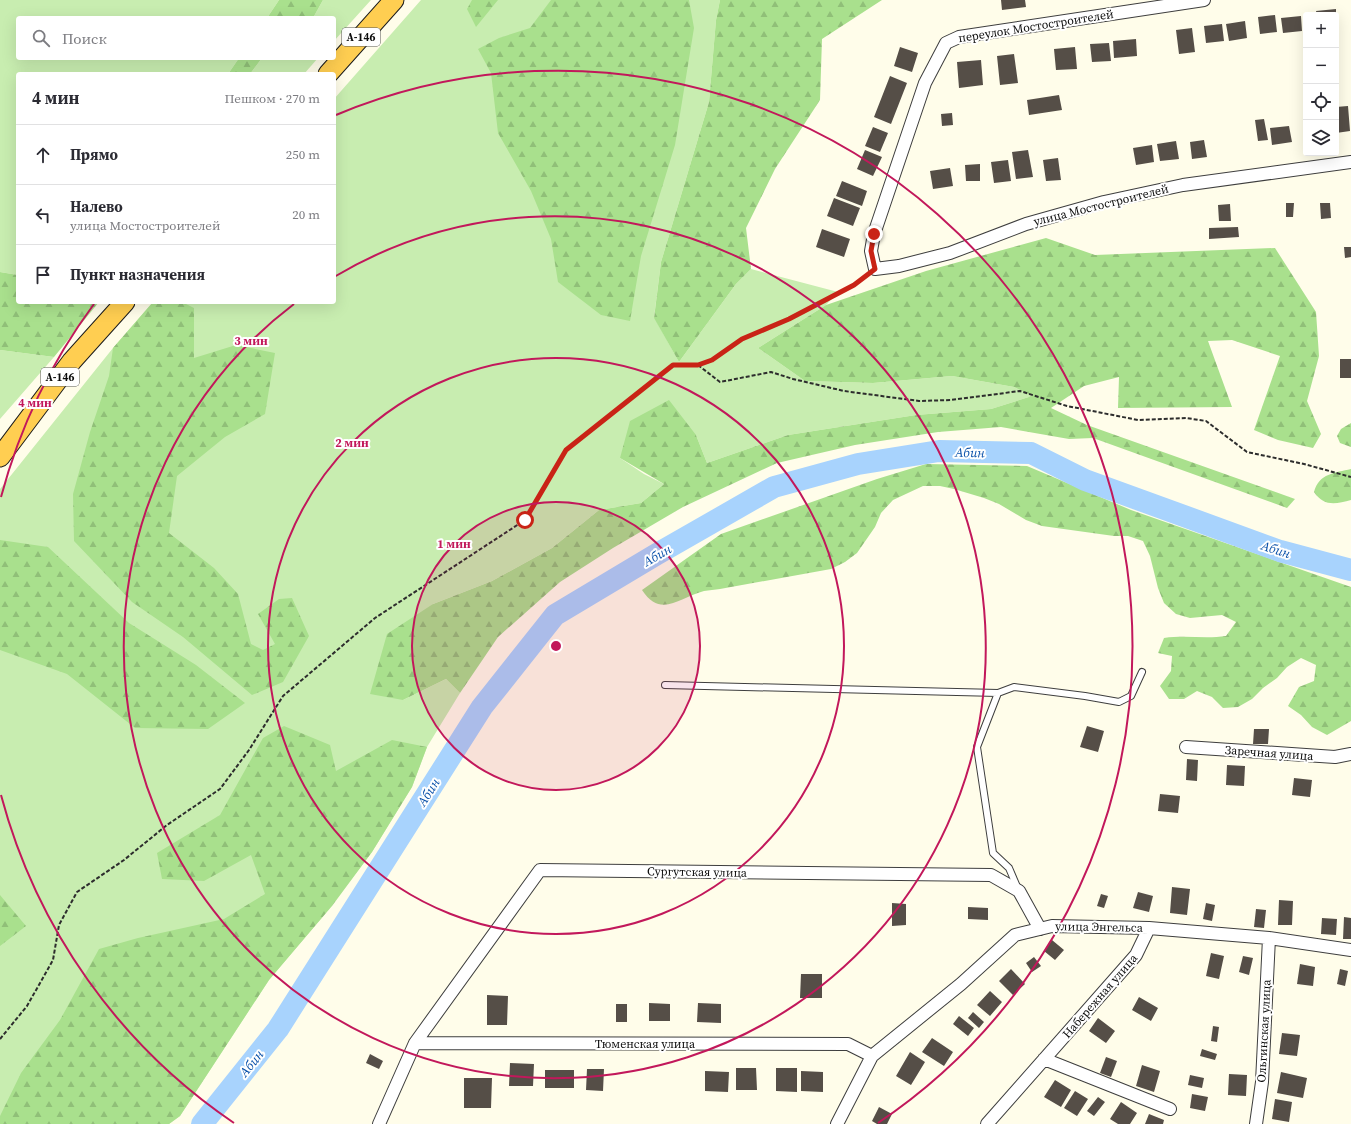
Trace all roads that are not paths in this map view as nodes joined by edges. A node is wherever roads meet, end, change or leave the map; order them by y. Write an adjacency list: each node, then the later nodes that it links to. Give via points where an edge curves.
1 (394, 0): 3 (highway, А-146)
2 (1204, 0): 5 (street, переулок Мостостроителей, via 960,36 946,43 925,83 874,234 871,251)
3 (330, 72)
4 (1351, 162): 5 (street, улица Мостостроителей, via 1183,185 1104,202 1026,224 950,253 900,266)
5 (875, 269)
6 (123, 304): 7 (highway, А-146, via 72,361)
7 (0, 457)
8 (1142, 672): 10 (lane, via 1131,696 1119,702 1014,687)
9 (665, 685): 10 (lane)
10 (998, 693): 13 (lane, via 977,747 993,853 1009,868)
11 (1186, 747): 12 (street, Заречная улица, via 1335,757)
12 (1351, 754)
13 (1019, 891): 15 (street, Сургутская улица); 18 (street, Сургутская улица, via 991,874 540,870)
14 (1149, 928): 15 (street, улица Энгельса, via 1052,926); 16 (street, улица Энгельса); 20 (street, Набережная улица, via 1136,955)
15 (1040, 929): 19 (street, улица Энгельса, via 1015,934 961,984)
16 (1269, 938): 17 (street, улица Энгельса); 25 (street, Ольгинская улица, via 1262,1082)
17 (1351, 950)
18 (415, 1043): 19 (street, Тюменская улица, via 848,1044); 22 (street)
19 (872, 1056): 23 (street, улица Энгельса)
20 (1044, 1059): 21 (street); 24 (street, Набережная улица)
21 (1170, 1109)
22 (379, 1124)
23 (837, 1124)
24 (988, 1124)
25 (1256, 1124)

